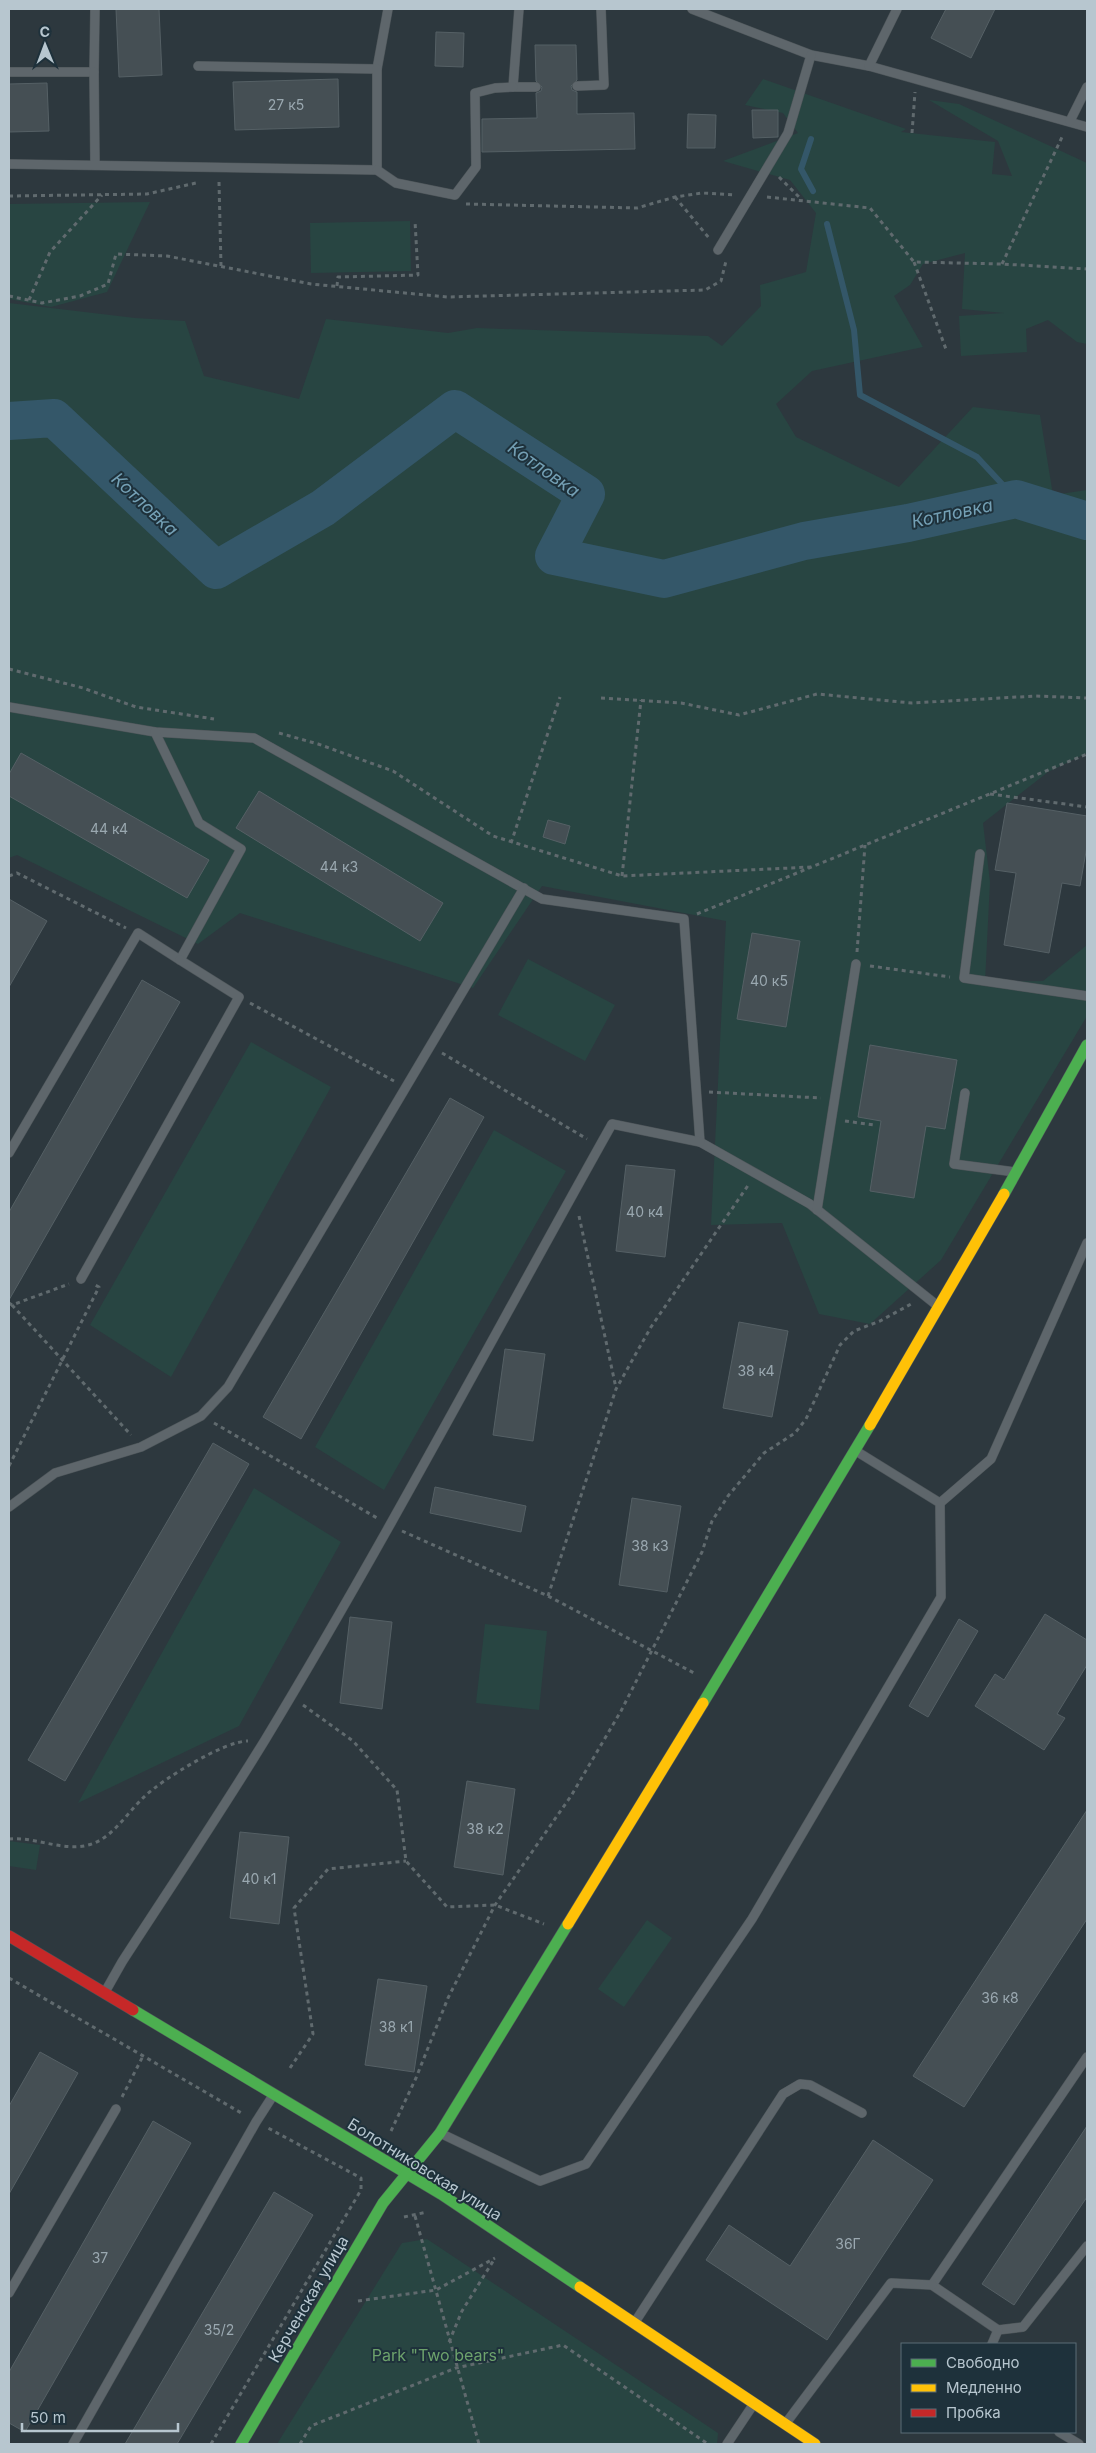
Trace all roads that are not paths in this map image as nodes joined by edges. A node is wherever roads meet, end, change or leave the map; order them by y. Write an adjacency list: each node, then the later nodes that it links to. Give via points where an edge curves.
1 (95, 9): 12 (lane)
2 (388, 9): 10 (lane)
3 (519, 9): 14 (lane)
4 (601, 9): 13 (lane, via 604,86)
5 (692, 9): 7 (lane)
6 (897, 9): 9 (lane)
7 (811, 55): 9 (lane); 22 (lane, via 788,133)
8 (198, 66): 10 (lane)
9 (869, 66): 17 (lane)
10 (377, 69): 21 (lane)
11 (9, 72): 12 (lane)
12 (94, 72): 20 (lane)
13 (577, 86)
14 (513, 87): 15 (lane); 21 (lane, via 475,93 476,167 455,195 396,183)
15 (536, 87)
16 (1087, 87): 17 (lane)
17 (1070, 121): 18 (lane)
18 (1087, 127)
19 (9, 164): 20 (lane)
20 (95, 165): 21 (lane)
21 (377, 170)
22 (718, 250)
23 (9, 707): 24 (lane)
24 (155, 732): 26 (lane, via 254,738); 27 (lane, via 200,823 240,849)
25 (980, 854): 29 (lane, via 964,978)
26 (524, 888): 32 (lane, via 542,898 684,919); 41 (lane, via 228,1387 201,1416 141,1447 55,1473)
27 (180, 960): 33 (lane, via 138,933); 37 (lane, via 239,997)
28 (856, 964): 35 (lane)
29 (1087, 996)
30 (1087, 1045): 34 (street, Керченская улица)
31 (965, 1093): 34 (lane, via 954,1164)
32 (700, 1142): 35 (lane); 43 (lane, via 612,1124 389,1525 264,1741)
33 (9, 1153)
34 (1018, 1172): 38 (street, Керченская улица)
35 (817, 1210): 38 (lane)
36 (1087, 1243): 40 (lane, via 992,1459)
37 (81, 1279)
38 (939, 1308): 39 (street, Керченская улица)
39 (856, 1450): 40 (lane); 48 (street, Керченская улица)
40 (940, 1504): 48 (lane, via 941,1597 752,1918 586,2164 540,2181)
41 (9, 1507)
42 (9, 1936): 43 (street, Болотниковская улица)
43 (105, 1993): 45 (street, Болотниковская улица)
44 (1087, 2059): 51 (lane)
45 (274, 2094): 49 (street, Болотниковская улица); 59 (lane)
46 (116, 2109): 52 (lane)
47 (862, 2113): 53 (lane, via 810,2085 800,2084 783,2094)
48 (440, 2133): 49 (street, Керченская улица)
49 (408, 2175): 53 (street, Болотниковская улица, via 572,2280); 60 (street, Керченская улица, via 383,2203)
50 (1087, 2246): 54 (lane, via 1023,2327)
51 (932, 2285): 54 (lane); 57 (lane, via 891,2283)
52 (9, 2294)
53 (634, 2324): 56 (street, Болотниковская улица)
54 (998, 2330): 55 (lane)
55 (992, 2343)
56 (755, 2402): 57 (street, Болотниковская улица); 61 (lane)
57 (785, 2424): 62 (street, Болотниковская улица)
58 (1061, 2433): 63 (lane)
59 (73, 2444)
60 (241, 2444)
61 (727, 2444)
62 (815, 2444)
63 (1079, 2444)

